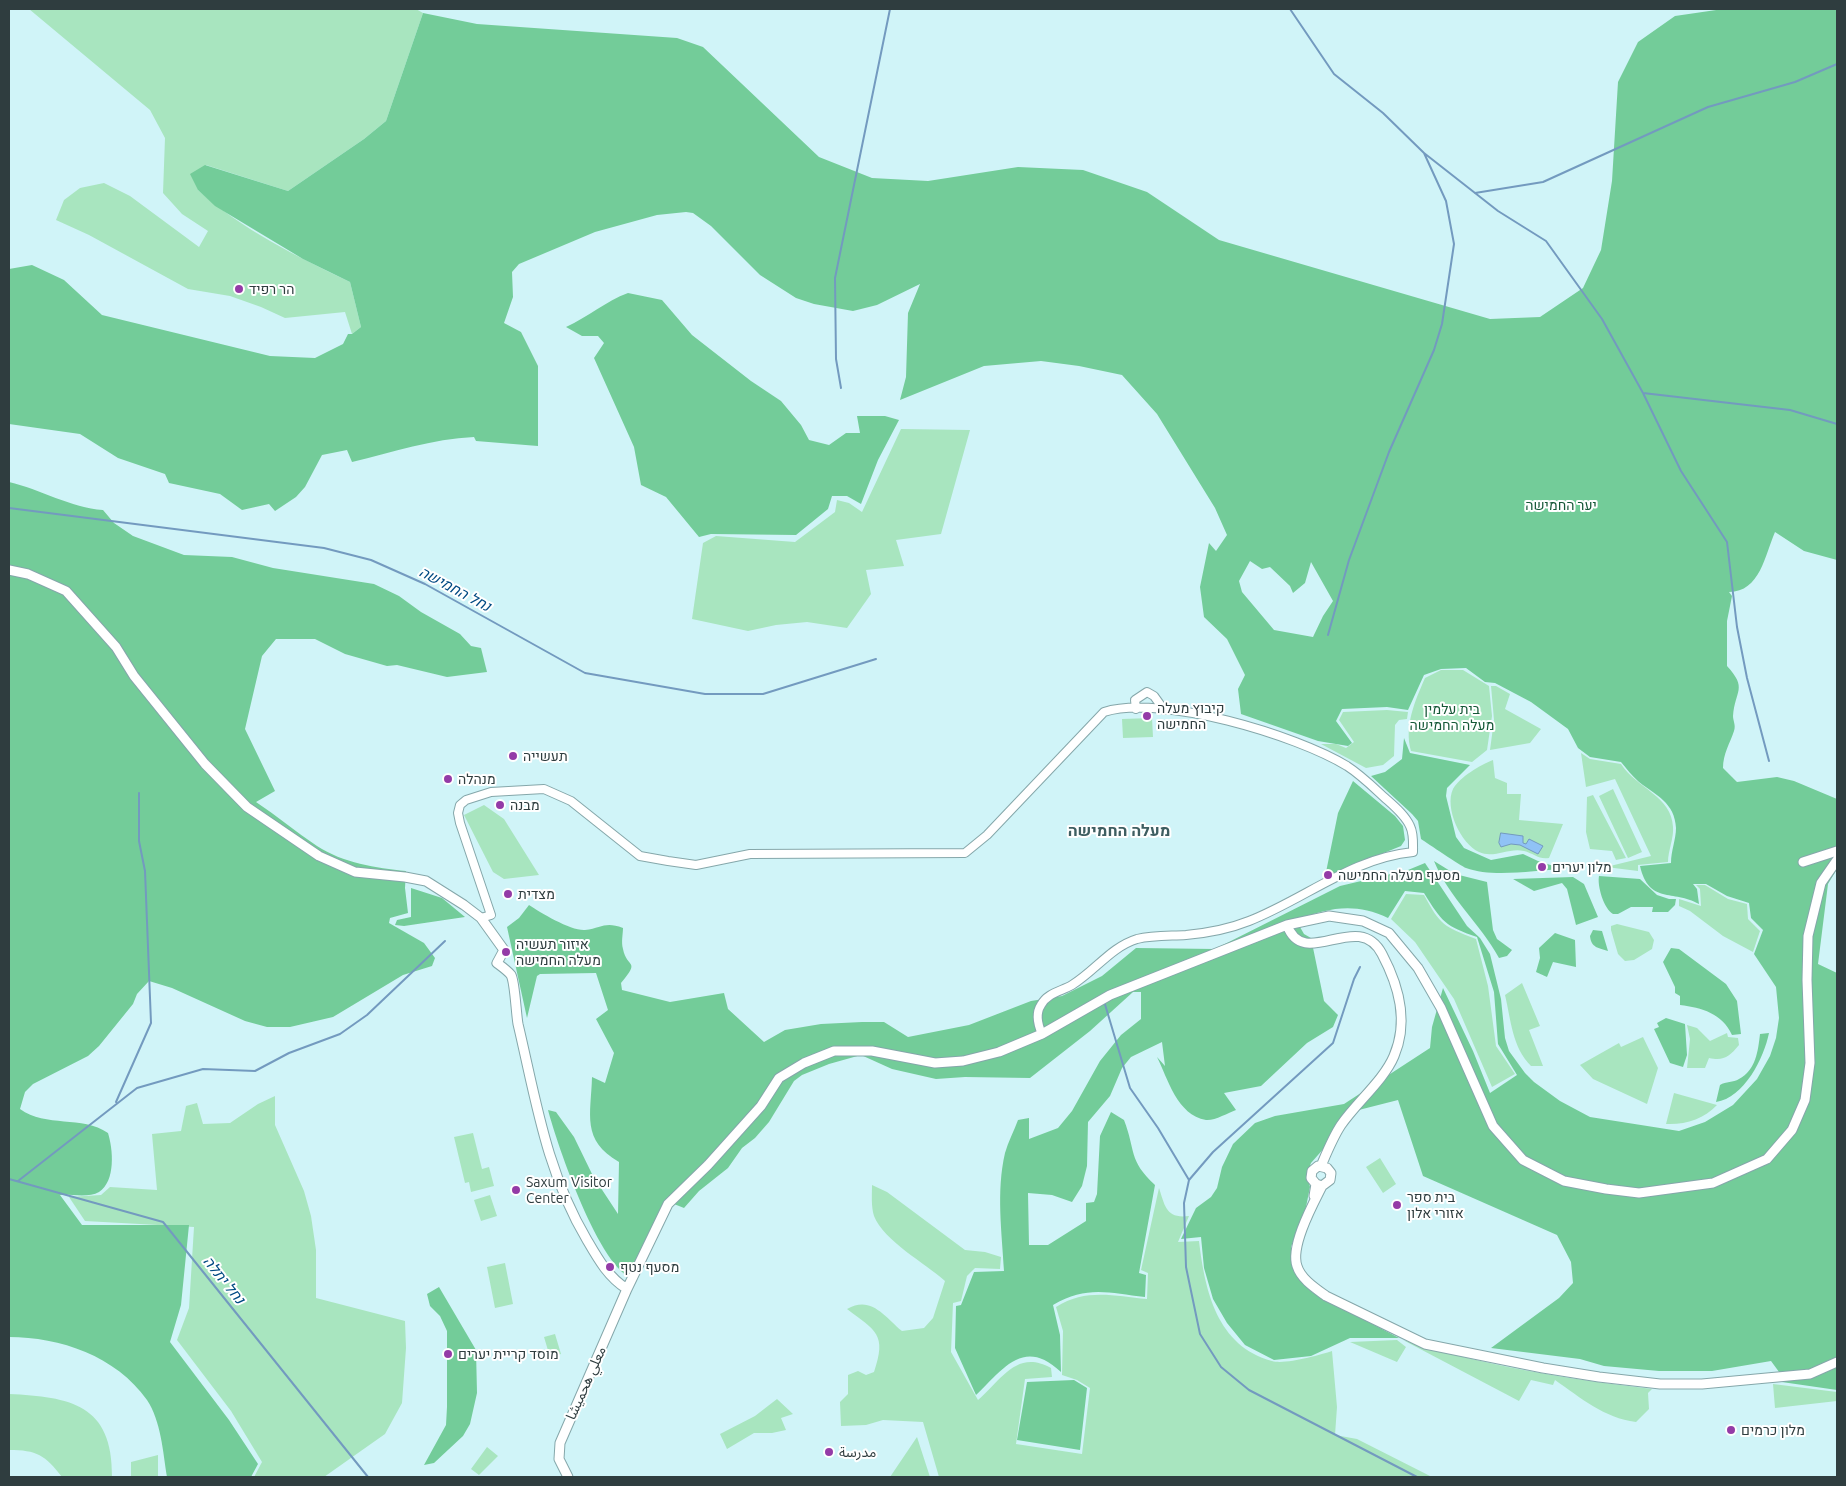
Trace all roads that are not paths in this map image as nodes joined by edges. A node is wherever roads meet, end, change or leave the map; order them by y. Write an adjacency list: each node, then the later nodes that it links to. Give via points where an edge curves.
1 (9, 570): 7 (main road, via 28,574 66,591 116,647 134,676 205,764 247,807 328,860 355,872 426,881)
2 (1136, 709): 3 (street); 3 (street, via 1135,700 1147,692); 7 (street, via 1115,708 1104,712 987,835 965,853 750,854 696,865 640,856 571,801 544,789 491,792 466,800 458,813 491,914)
3 (1164, 710): 9 (street, via 1219,718 1256,728 1339,762 1360,776 1406,820 1412,834 1413,852 1344,872 1236,925 1204,934 1144,938 1127,943 1111,952 1087,975 1048,997 1038,1017)
4 (1837, 851): 6 (main road)
5 (1837, 860): 8 (main road, معلي هحميشا, via 1821,883 1808,936 1806,980 1810,1063 1806,1100 1792,1130 1767,1159 1713,1183 1639,1193 1564,1181 1523,1160 1493,1126 1441,1008 1418,968 1389,933 1362,921 1328,916)
6 (1803, 862)
7 (481, 918): 14 (main road, via 504,950 497,963 511,974 514,1006 532,1091 557,1180 601,1264)
8 (1287, 925): 9 (main road, معلي هحميشا, via 1110,995); 10 (main road, via 1292,937 1302,944 1347,937 1364,938 1377,945 1398,992 1403,1017 1394,1056 1340,1127)
9 (1042, 1034): 14 (main road, معلي هحميشا, via 999,1052 954,1062 935,1063 872,1051 834,1052 804,1063 779,1078 761,1106 668,1204)
10 (1329, 1149): 11 (main road); 12 (main road)
11 (1321, 1166): 12 (main road); 13 (main road, via 1311,1173 1312,1181)
12 (1330, 1170): 13 (main road, via 1330,1180)
13 (1319, 1185): 15 (main road, via 1296,1249 1297,1266 1305,1279 1326,1296 1425,1344 1543,1368 1660,1384 1789,1377 1810,1374)
14 (627, 1289): 16 (main road, معلي هحميشا, via 560,1444 559,1459)
15 (1837, 1362)
16 (568, 1477)

